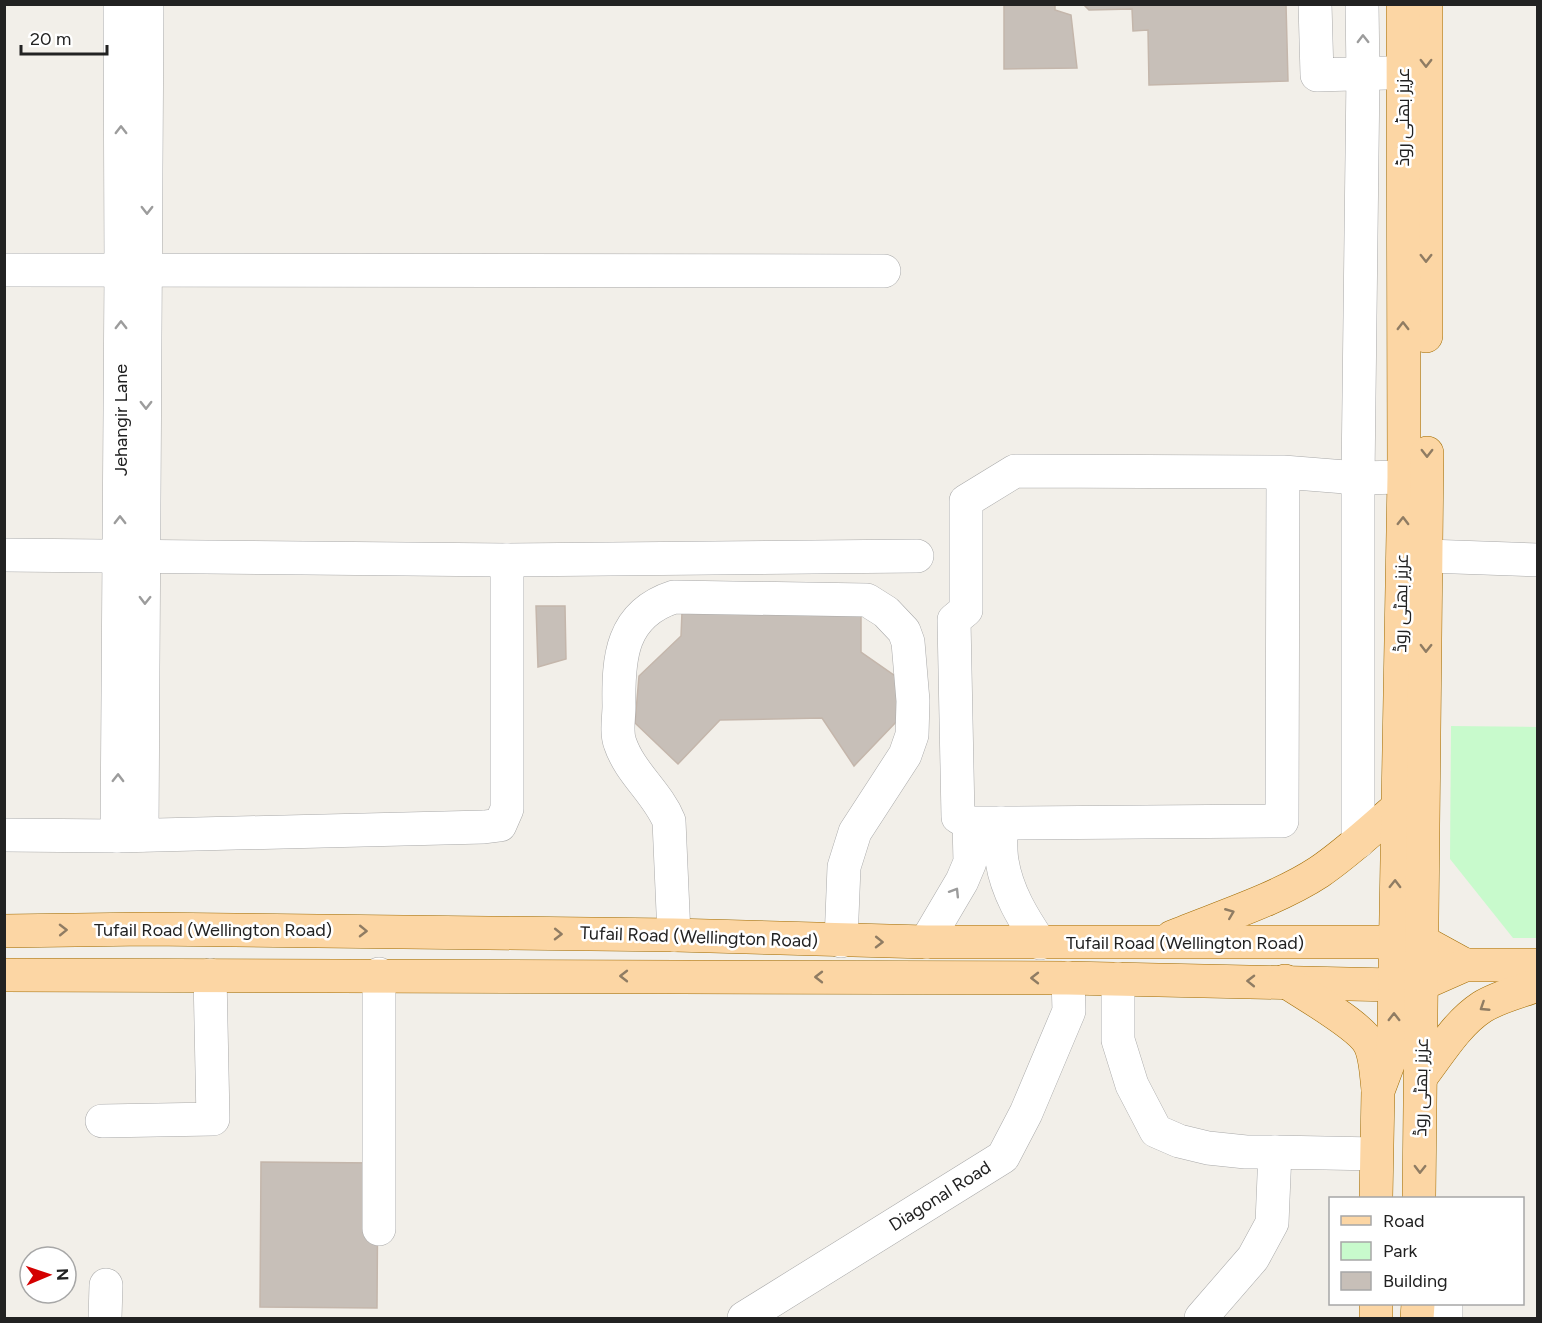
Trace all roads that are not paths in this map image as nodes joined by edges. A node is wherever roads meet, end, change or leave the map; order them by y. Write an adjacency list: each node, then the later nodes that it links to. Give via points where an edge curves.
1 (120, 4): 10 (street, Jehangir Lane, one-way to 1)
2 (147, 4): 10 (street, Jehangir Lane, one-way to 10)
3 (1315, 4): 8 (street, via 1317,75)
4 (1362, 4): 8 (street, one-way to 4)
5 (1403, 4): 7 (main road, عزیز بھٹی روڈ)
6 (1426, 4): 17 (main road, عزیز بھٹی روڈ, one-way to 17)
7 (1403, 72): 8 (street); 13 (main road, عزیز بھٹی روڈ, one-way to 7)
8 (1363, 74): 14 (street)
9 (4, 270): 10 (street)
10 (134, 271): 11 (street); 18 (street, Jehangir Lane)
11 (884, 271)
12 (1283, 472): 14 (street); 22 (street, via 1015,471 966,501 966,610 954,620 958,817); 23 (street, via 1282,821)
13 (1404, 477): 14 (street); 21 (main road, عزیز بھٹی روڈ, one-way to 13)
14 (1358, 478): 26 (street)
15 (4, 555): 18 (street)
16 (917, 556): 19 (street)
17 (1427, 556): 20 (street); 32 (main road, عزیز بھٹی روڈ, one-way to 32)
18 (133, 557): 19 (street); 25 (street, Jehangir Lane)
19 (507, 560): 25 (street, via 507,809 500,825)
20 (1538, 560)
21 (1396, 808): 26 (main road); 32 (main road, عزیز بھٹی روڈ, one-way to 21)
22 (969, 823): 23 (street); 27 (street)
23 (1001, 823): 27 (street)
24 (4, 836): 25 (street)
25 (130, 836)
26 (1358, 842): 34 (main road, one-way to 26, via 1293,886 1318,873)
27 (986, 862): 31 (street, one-way to 27, via 962,881); 33 (street)
28 (4, 931): 29 (main road, Tufail Road (Wellington Road), one-way to 29)
29 (674, 935): 30 (main road, Tufail Road (Wellington Road)); 30 (street, via 669,821 619,741 618,671 632,626 646,611 674,597 867,600 886,612 904,631 908,642 912,735 905,755 855,832 844,867)
30 (842, 941): 31 (main road, Tufail Road (Wellington Road), one-way to 31)
31 (926, 942): 33 (main road, Tufail Road (Wellington Road))
32 (1408, 942): 34 (main road, Tufail Road (Wellington Road)); 35 (main road); 43 (main road, عزیز بھٹی روڈ)
33 (1040, 943): 34 (main road, Tufail Road (Wellington Road))
34 (1157, 943)
35 (1465, 965): 36 (main road); 43 (main road)
36 (1538, 965)
37 (379, 974): 39 (main road, Tufail Road (Wellington Road)); 40 (main road, Tufail Road (Wellington Road), one-way to 37); 52 (street)
38 (4, 975): 39 (main road, Tufail Road (Wellington Road))
39 (210, 975): 47 (street, via 213,1119)
40 (1068, 978): 41 (main road, Tufail Road (Wellington Road)); 55 (street, Diagonal Road, via 1069,1011 1003,1157)
41 (1118, 979): 42 (main road, Tufail Road (Wellington Road), one-way to 41); 48 (street, via 1118,1040 1132,1085 1156,1131 1208,1148)
42 (1285, 981): 43 (main road, Tufail Road (Wellington Road)); 46 (main road, via 1364,1036 1372,1052)
43 (1408, 985): 45 (main road, عزیز بھٹی روڈ); 46 (main road, عزیز بھٹی روڈ, one-way to 43, via 1393,1051)
44 (1538, 985): 45 (main road, one-way to 45, via 1481,1008 1465,1021)
45 (1421, 1077): 51 (main road, عزیز بھٹی روڈ, one-way to 51)
46 (1378, 1091): 49 (main road, عزیز بھٹی روڈ)
47 (102, 1121)
48 (1275, 1152): 49 (street); 56 (street, via 1272,1222 1254,1258)
49 (1376, 1154): 50 (main road, عزیز بھٹی روڈ)
50 (1376, 1197)
51 (1419, 1197)
52 (379, 1229)
53 (106, 1285): 54 (street)
54 (105, 1318)
55 (744, 1318)
56 (1201, 1318)

